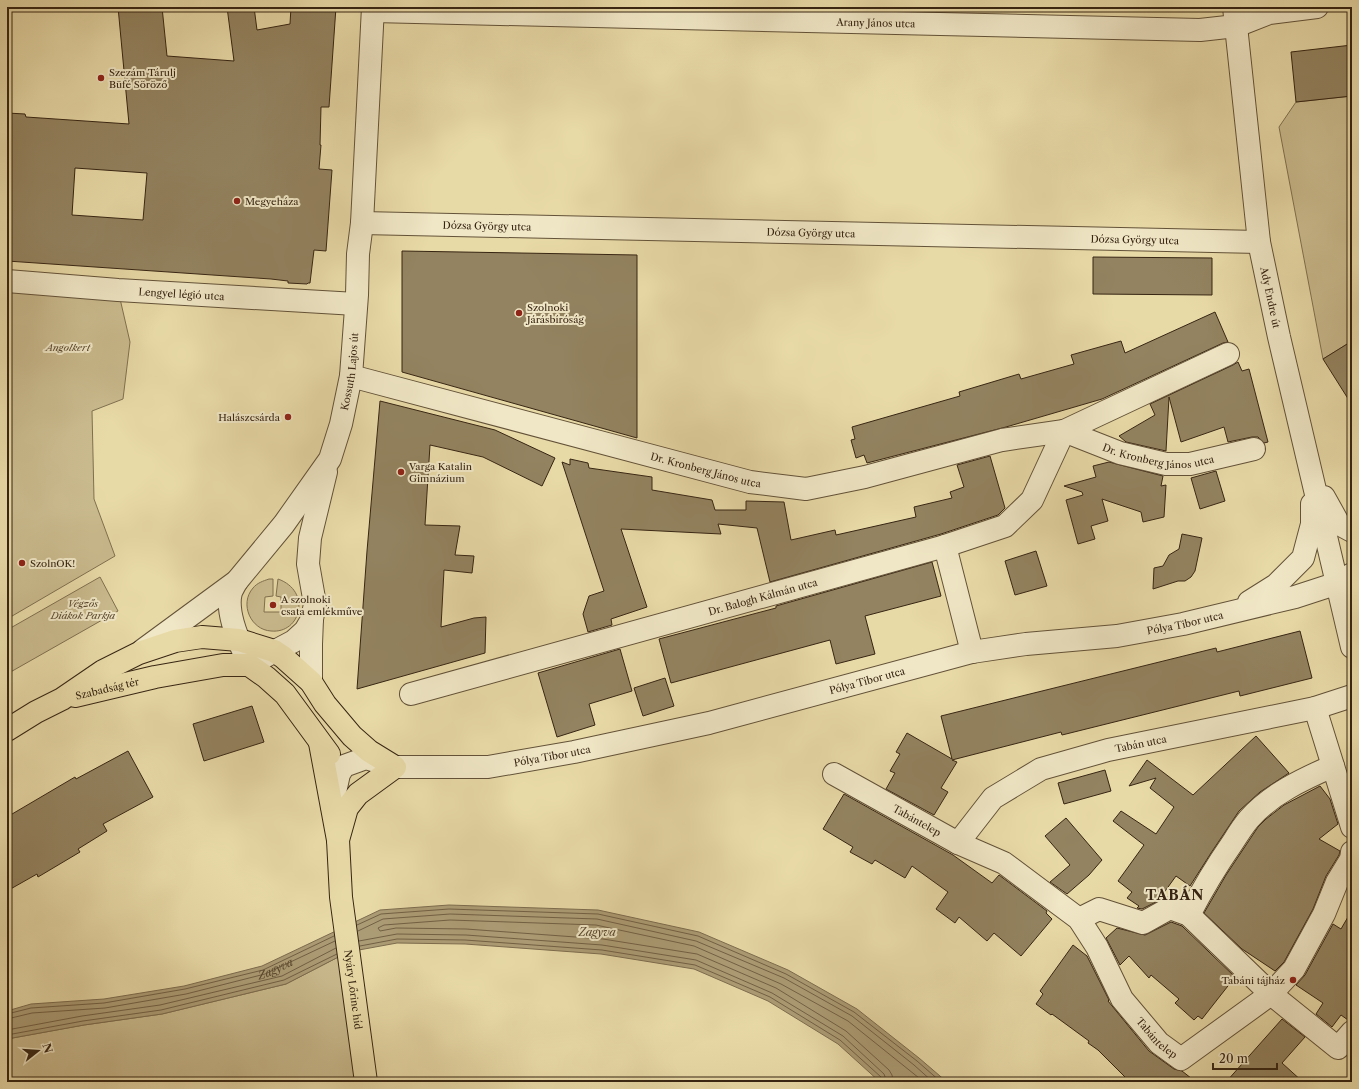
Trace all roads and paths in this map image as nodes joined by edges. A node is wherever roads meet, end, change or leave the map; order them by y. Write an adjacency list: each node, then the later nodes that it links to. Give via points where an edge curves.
1 (1317, 7): 3 (street, Arany János utca)
2 (373, 9): 3 (street, Arany János utca, via 1200,30); 4 (street, Kossuth Lajos út)
3 (1235, 16): 5 (street, Ady Endre út)
4 (362, 223): 5 (street, Dózsa György utca); 7 (street, Kossuth Lajos út)
5 (1259, 242): 13 (street, Ady Endre út)
6 (7, 281): 7 (street, Lengyel légió utca)
7 (356, 304): 9 (street, Kossuth Lajos út)
8 (1228, 354): 10 (street, Dr. Kronberg János utca)
9 (351, 376): 10 (street, Dr. Kronberg János utca, via 750,482 806,489 865,477 1002,440); 12 (street, Kossuth Lajos út, via 341,424)
10 (1064, 431): 11 (street, Dr. Kronberg János utca, via 1120,453 1166,464 1190,464); 15 (street, Dr. Balogh Kálmán utca, via 1032,500 1005,526)
11 (1254, 449)
12 (330, 459): 17 (street, Kossuth Lajos út, via 284,524); 19 (street, via 310,538 308,564 315,604)
13 (1311, 475): 14 (street, via 1339,524); 16 (street, Ady Endre út); 18 (street, via 1312,524 1303,558 1276,585)
14 (1352, 531)
15 (945, 546): 23 (street); 27 (street, Dr. Balogh Kálmán utca)
16 (1347, 580): 18 (street, Pólya Tibor utca, via 1296,597); 21 (street, Ady Endre út)
17 (237, 581): 20 (street, via 231,593 230,606); 24 (street, Kossuth Lajos út)
18 (1236, 611): 23 (street, Pólya Tibor utca, via 1117,636 1026,644)
19 (312, 619): 22 (street, via 305,632); 26 (street)
20 (239, 640): 22 (main road, Szabadság tér); 24 (main road, Szabadság tér, via 202,637 175,641); 25 (street)
21 (1352, 647)
22 (274, 651): 25 (street); 26 (main road, Szabadság tér)
23 (972, 652): 34 (street, Pólya Tibor utca, via 709,724 574,752 488,767)
24 (139, 653): 29 (main road, Szabadság tér, via 104,671)
25 (249, 665): 29 (main road, Szabadság tér, via 223,665 155,676); 32 (main road, via 285,694)
26 (311, 682): 32 (main road, via 326,723); 34 (main road, via 325,704 352,736 369,751)
27 (411, 694)
28 (1352, 696): 30 (street, Tabán utca)
29 (62, 699): 31 (main road)
30 (1315, 708): 33 (street); 39 (street, Tabán utca, via 1108,750 1041,769 993,798)
31 (7, 730)
32 (332, 755): 34 (street, Pólya Tibor utca, via 359,773); 36 (main road); 36 (street, via 339,774)
33 (1333, 766): 37 (street); 41 (street, via 1303,779 1248,819)
34 (395, 767): 38 (main road, via 370,783 347,808)
35 (834, 774): 39 (street, Tabántelep)
36 (332, 806): 38 (main road)
37 (1352, 827)
38 (338, 840): 45 (main road, Nyáry Lőrinc híd, via 341,897)
39 (958, 843): 42 (street, Tabántelep, via 1004,863)
40 (1352, 852): 43 (street, Tabántelep, via 1351,859 1298,962)
41 (1189, 915): 42 (street, via 1170,908 1143,923 1099,909); 43 (street)
42 (1079, 919): 43 (street, Tabántelep, via 1097,947 1122,999 1159,1043 1181,1059)
43 (1271, 994): 44 (street, via 1338,1048)
44 (1352, 1032)
45 (366, 1082)

